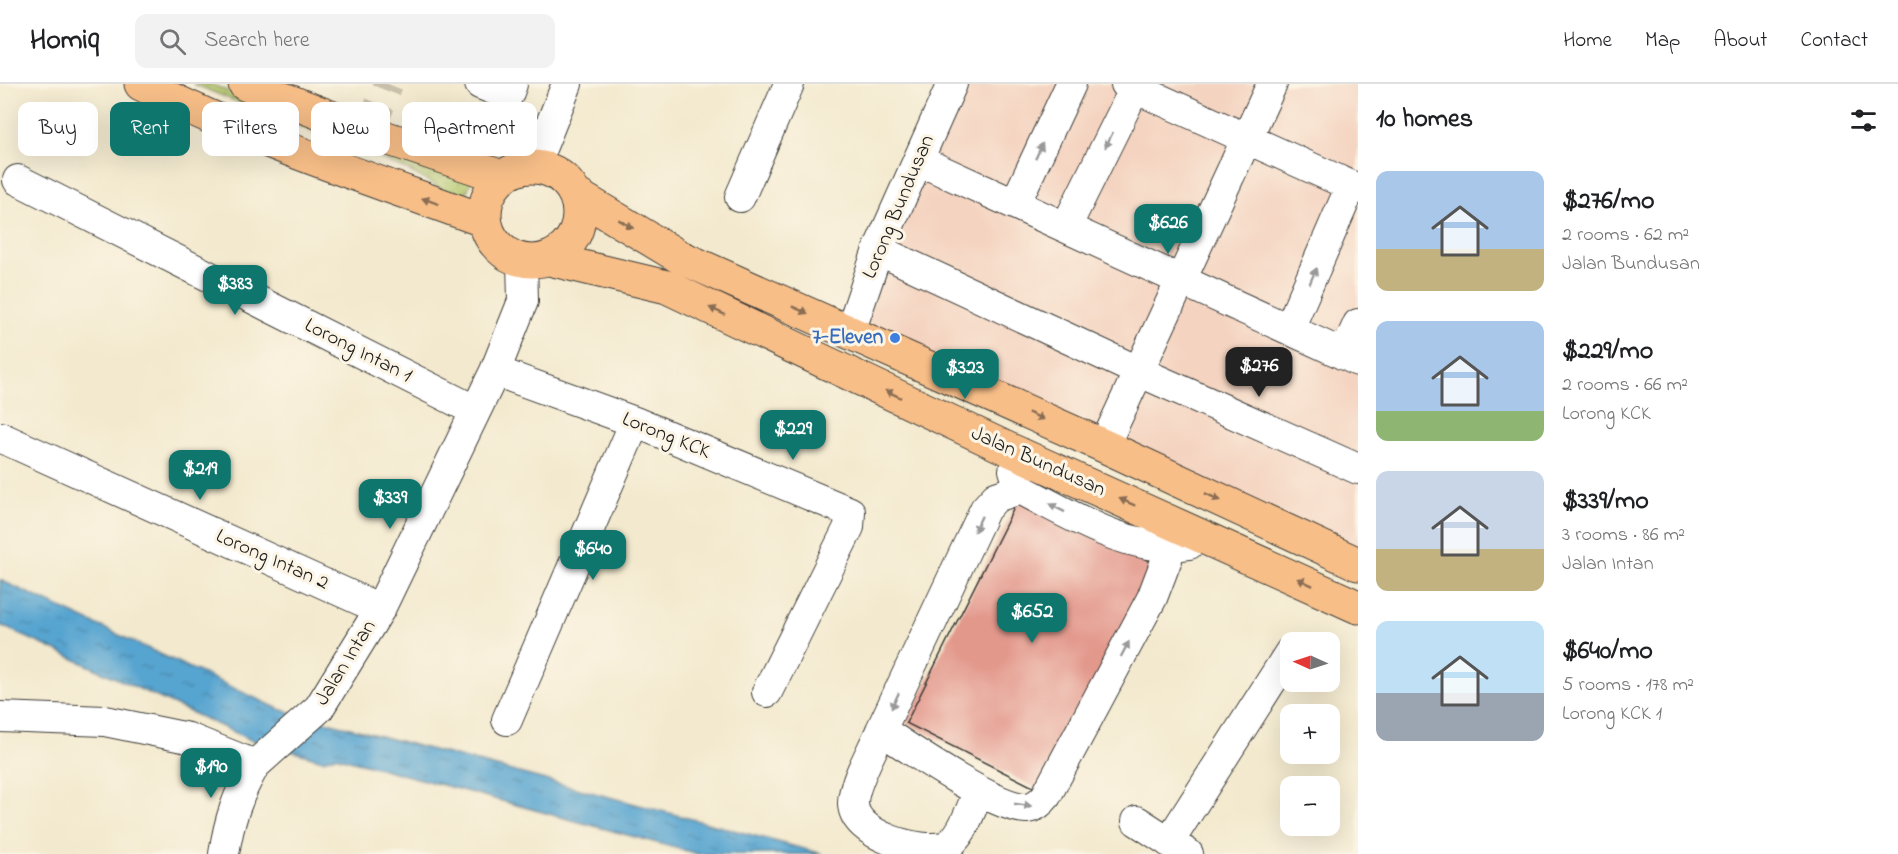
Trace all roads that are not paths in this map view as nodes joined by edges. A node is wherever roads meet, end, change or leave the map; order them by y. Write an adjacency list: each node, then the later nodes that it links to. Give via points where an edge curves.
1 (141, 84): 20 (main road, one-way to 1, via 329,164)
2 (245, 84): 14 (main road)
3 (480, 84): 4 (street, via 507,94)
4 (512, 84)
5 (567, 84): 13 (street)
6 (789, 84): 18 (street)
7 (952, 84): 12 (street, Lorong Bundusan)
8 (1071, 84): 19 (street, one-way to 8)
9 (1272, 84): 11 (street)
10 (1130, 86): 11 (street); 21 (street, one-way to 21)
11 (1247, 139): 16 (street); 24 (street)
12 (918, 160): 19 (street); 22 (street, Lorong Bundusan)
13 (534, 166): 14 (main road); 17 (main road, via 559,175)
14 (502, 177): 20 (main road, via 491,190)
15 (18, 180): 31 (street, Lorong Intan 1)
16 (1355, 188): 26 (street, one-way to 16)
17 (576, 194): 23 (main road, via 579,225 573,239 562,251); 27 (main road, Jalan Bundusan, one-way to 27, via 678,256)
18 (740, 197)
19 (1015, 204): 21 (street)
20 (485, 221): 23 (main road, via 498,247 509,256)
21 (1066, 227): 24 (street)
22 (878, 250): 27 (street, Lorong Bundusan); 30 (street)
23 (536, 260): 29 (street, Jalan Intan); 35 (main road, Jalan Bundusan, one-way to 23, via 667,287)
24 (1182, 280): 26 (street); 30 (street)
25 (1358, 324): 28 (street)
26 (1289, 329): 28 (street)
27 (850, 332): 34 (main road, Jalan Bundusan, one-way to 34)
28 (1351, 358)
29 (495, 371): 31 (street, Jalan Intan); 32 (street, Lorong KCK)
30 (1140, 372): 34 (street); 36 (street)
31 (474, 410): 42 (street, Jalan Intan)
32 (634, 423): 44 (street, Lorong KCK, via 850,512 849,527); 46 (street)
33 (0, 437): 42 (street, Lorong Intan 2)
34 (1104, 446): 40 (main road, Jalan Bundusan, one-way to 40)
35 (1005, 448): 37 (street); 38 (main road, Jalan Bundusan, one-way to 35)
36 (1358, 469)
37 (1020, 489): 39 (street, one-way to 37, via 1101,531); 47 (street, one-way to 47, via 996,497 985,509)
38 (1213, 539): 39 (street); 41 (main road, Jalan Bundusan, one-way to 38)
39 (1171, 548): 49 (street, one-way to 39, via 1022,807 1038,805 1046,796 1152,598)
40 (1358, 564)
41 (1358, 607)
42 (380, 609): 48 (street, Jalan Intan, via 319,708)
43 (1280, 669): 51 (street)
44 (767, 692)
45 (0, 717): 48 (street, via 105,720)
46 (507, 720)
47 (881, 730): 49 (street); 49 (street, via 854,793 853,805 856,818 876,835 915,848 933,850 948,846 959,833)
48 (263, 758): 52 (street, Jalan Intan, via 237,796)
49 (979, 792)
50 (1137, 820): 51 (street)
51 (1178, 848)
52 (224, 854)

